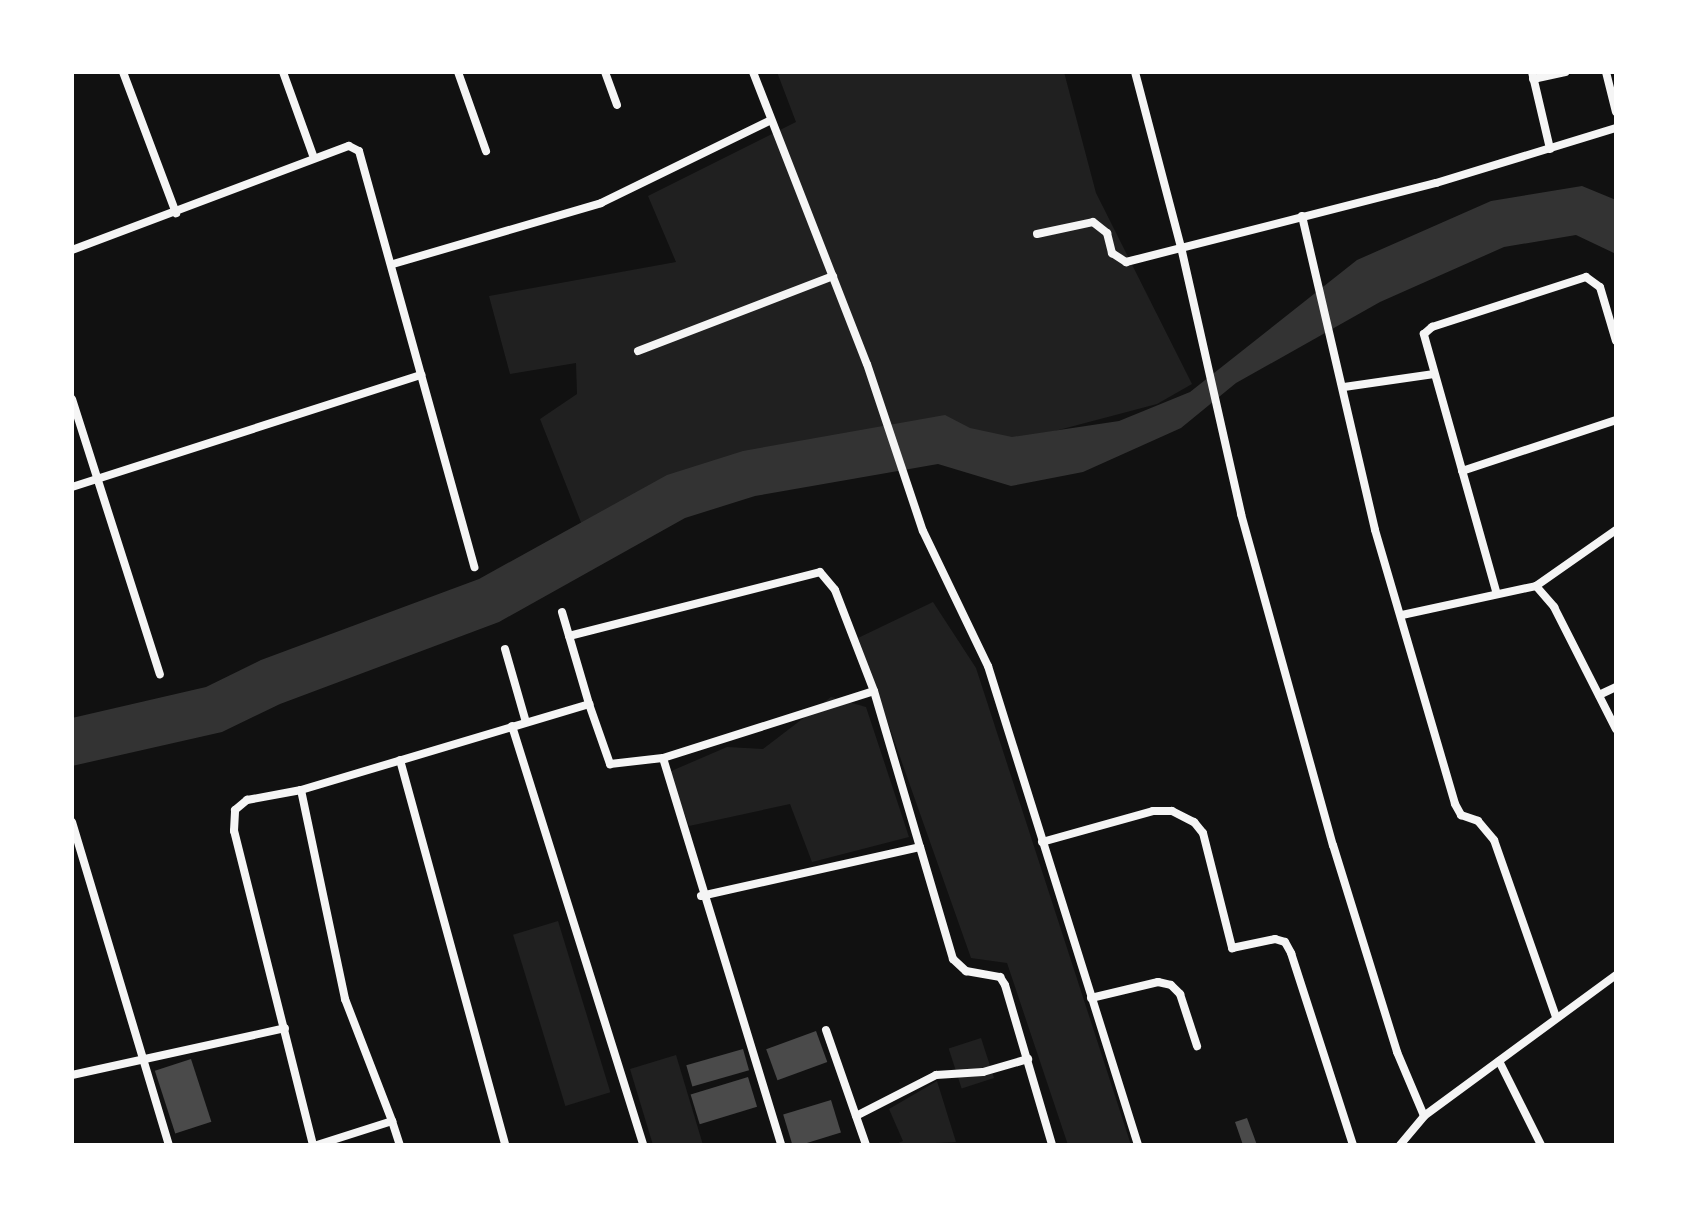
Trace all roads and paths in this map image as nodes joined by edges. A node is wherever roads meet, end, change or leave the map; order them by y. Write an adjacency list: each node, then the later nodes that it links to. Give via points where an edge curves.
1 (123, 72): 17 (street)
2 (283, 72): 16 (street)
3 (458, 72): 15 (street)
4 (605, 72): 10 (street)
5 (753, 72): 12 (street)
6 (1135, 72): 20 (street)
7 (1565, 72): 9 (street)
8 (1606, 72): 11 (street)
9 (1532, 75): 14 (street)
10 (617, 105)
11 (1616, 112)
12 (771, 120): 22 (street, via 601,203); 23 (street)
13 (1616, 128): 14 (street)
14 (1550, 149): 18 (street)
15 (486, 151)
16 (314, 158): 17 (street); 22 (street, via 349,146 359,151)
17 (176, 213): 21 (street)
18 (1302, 216): 20 (street); 28 (street)
19 (1037, 234): 20 (street, via 1093,222 1107,233 1112,253 1126,262)
20 (1181, 247): 68 (street, via 1241,514 1333,845 1397,1052)
21 (72, 250)
22 (393, 264): 27 (street)
23 (833, 276): 25 (street); 54 (street, via 912,500 988,666)
24 (1616, 341): 26 (street, via 1600,287 1586,277 1432,327 1424,334 1424,345)
25 (638, 351)
26 (1434, 374): 28 (street); 31 (street)
27 (421, 375): 32 (street); 35 (street)
28 (1344, 387): 39 (street, via 1375,530)
29 (72, 399): 32 (street)
30 (1616, 420): 31 (street)
31 (1462, 471): 37 (street)
32 (99, 478): 33 (street); 42 (street)
33 (72, 487)
34 (1616, 530): 36 (street)
35 (474, 567)
36 (1536, 586): 37 (street); 45 (street, via 1554,607)
37 (1496, 591): 39 (street)
38 (562, 612): 40 (street)
39 (1402, 615): 59 (street, via 1455,804 1461,815 1478,821 1494,840)
40 (569, 636): 44 (street, via 820,572 835,590); 46 (street)
41 (505, 649): 47 (street)
42 (160, 674)
43 (1616, 687): 45 (street)
44 (874, 691): 50 (street); 55 (street)
45 (1599, 695): 49 (street)
46 (589, 704): 47 (street); 50 (street, via 610,764)
47 (526, 722): 48 (street)
48 (512, 726): 51 (street); 74 (street)
49 (1616, 729)
50 (663, 758): 56 (street)
51 (400, 760): 52 (street); 73 (street)
52 (301, 790): 60 (street, via 247,800 235,810 234,831); 69 (street, via 345,999)
53 (72, 822): 63 (street)
54 (1042, 842): 58 (street); 79 (street, via 1153,811 1172,811 1194,822 1203,833 1232,948 1275,939 1285,942 1291,953)
55 (920, 847): 56 (street); 64 (street, via 953,959 966,971 1000,977)
56 (701, 896): 75 (street)
57 (1616, 975): 59 (street)
58 (1091, 998): 62 (street, via 1158,982 1171,985 1180,994); 78 (street)
59 (1556, 1017): 65 (street)
60 (285, 1028): 63 (street); 71 (street)
61 (826, 1030): 67 (street)
62 (1197, 1046)
63 (146, 1057): 66 (street); 70 (street)
64 (1028, 1059): 67 (street, via 983,1072 927,1078); 77 (street)
65 (1499, 1061): 68 (street); 81 (street)
66 (72, 1075)
67 (856, 1116): 76 (street)
68 (1424, 1116): 80 (street)
69 (392, 1121): 71 (street); 72 (street)
70 (169, 1145)
71 (315, 1145)
72 (400, 1145)
73 (505, 1145)
74 (643, 1145)
75 (781, 1145)
76 (866, 1145)
77 (1052, 1145)
78 (1138, 1145)
79 (1353, 1145)
80 (1400, 1145)
81 (1541, 1145)

